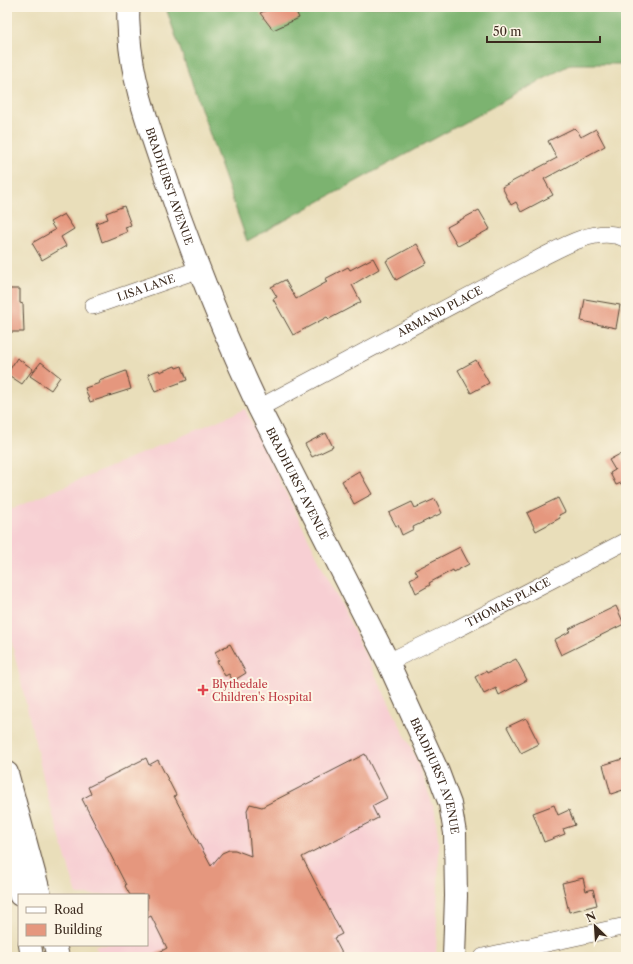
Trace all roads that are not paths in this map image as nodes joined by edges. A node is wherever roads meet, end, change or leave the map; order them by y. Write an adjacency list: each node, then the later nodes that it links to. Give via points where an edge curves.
1 (128, 7): 3 (main road, BRADHURST AVENUE, via 130,57 140,101)
2 (626, 239): 5 (street, ARMAND PLACE, via 605,234 571,243)
3 (200, 269): 4 (street, LISA LANE); 5 (main road, BRADHURST AVENUE, via 216,312)
4 (93, 306)
5 (259, 408): 7 (main road, BRADHURST AVENUE)
6 (626, 541): 7 (street, THOMAS PLACE)
7 (388, 662): 17 (main road, BRADHURST AVENUE, via 451,806 455,833)
8 (7, 773): 11 (main road)
9 (7, 828): 10 (main road)
10 (20, 894)
11 (40, 894)
12 (626, 926): 18 (street)
13 (30, 946): 15 (main road)
14 (54, 946): 16 (main road)
15 (32, 957)
16 (58, 957)
17 (454, 957)
18 (483, 957)

